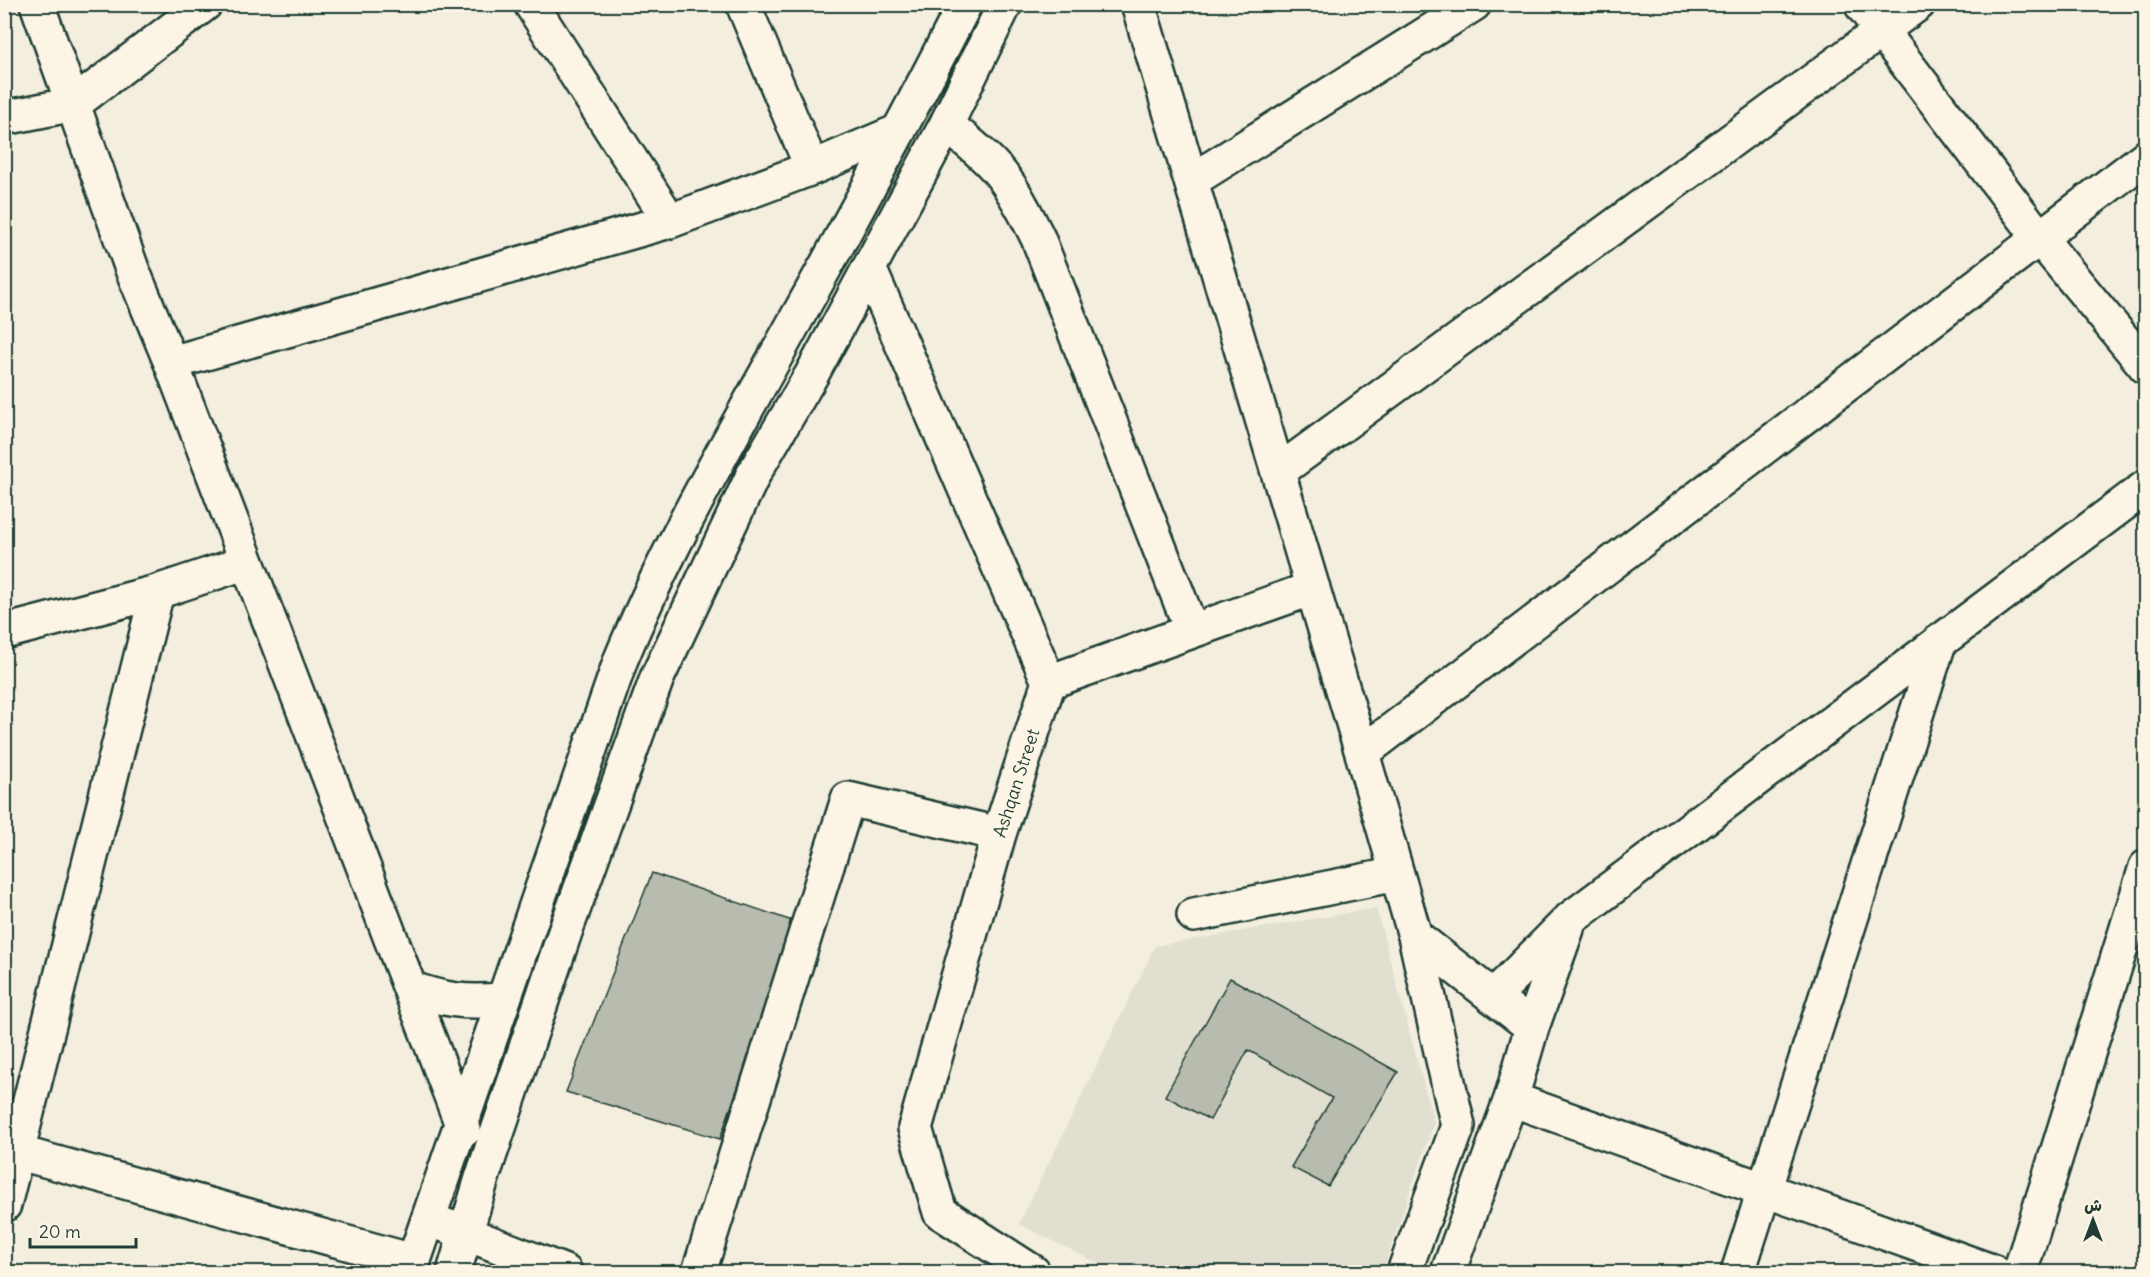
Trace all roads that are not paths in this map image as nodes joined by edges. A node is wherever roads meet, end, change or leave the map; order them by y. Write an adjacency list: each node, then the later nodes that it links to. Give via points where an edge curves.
1 (36, 4): 12 (street)
2 (204, 4): 12 (street)
3 (531, 4): 19 (street)
4 (743, 4): 17 (street)
5 (965, 4): 15 (street)
6 (1005, 4): 14 (street)
7 (1138, 4): 18 (street)
8 (1474, 4): 18 (street)
9 (1861, 4): 11 (street)
10 (1918, 4): 11 (street)
11 (1880, 32): 20 (street); 24 (street)
12 (74, 104): 13 (street); 22 (street, via 132,268)
13 (4, 118)
14 (946, 125): 21 (street); 29 (street, via 1002,172 1038,238)
15 (899, 131): 17 (street); 42 (street, via 698,494 641,609)
16 (2145, 157): 20 (street)
17 (812, 168): 19 (street)
18 (1191, 180): 24 (street)
19 (670, 221): 22 (street)
20 (2039, 237): 23 (street); 33 (street)
21 (870, 268): 32 (street); 47 (street, via 754,473 657,678)
22 (171, 363): 26 (street)
23 (2145, 367)
24 (1278, 472): 27 (street)
25 (2145, 487): 31 (street)
26 (247, 562): 28 (street); 40 (street)
27 (1313, 588): 29 (street); 33 (street)
28 (157, 592): 30 (street); 46 (street)
29 (1192, 631): 32 (street)
30 (4, 632)
31 (1940, 640): 38 (street); 48 (street)
32 (1049, 682): 34 (street, Ashqan Street)
33 (1362, 753): 36 (street)
34 (999, 834): 55 (street, via 848,799); 56 (street, Ashqan Street, via 915,1128 940,1212)
35 (2145, 867): 61 (street)
36 (1397, 874): 37 (street); 39 (street)
37 (1194, 915)
38 (1570, 919): 41 (street); 43 (street)
39 (1415, 936): 41 (street); 57 (street, via 1458,1126)
40 (410, 988): 42 (street, via 456,1001); 45 (street)
41 (1493, 997): 43 (street)
42 (504, 999): 45 (street)
43 (1532, 1027): 44 (street)
44 (1511, 1099): 48 (street); 58 (street)
45 (461, 1122): 47 (street); 50 (street)
46 (16, 1152): 49 (street); 52 (street)
47 (482, 1178): 51 (street)
48 (1766, 1191): 59 (street); 60 (street)
49 (4, 1205)
50 (428, 1218): 51 (street); 52 (street)
51 (467, 1235): 53 (street); 54 (street)
52 (412, 1267)
53 (454, 1272)
54 (565, 1272)
55 (699, 1272)
56 (1033, 1272)
57 (1404, 1272)
58 (1448, 1272)
59 (1738, 1272)
60 (1994, 1272)
61 (2020, 1272)

